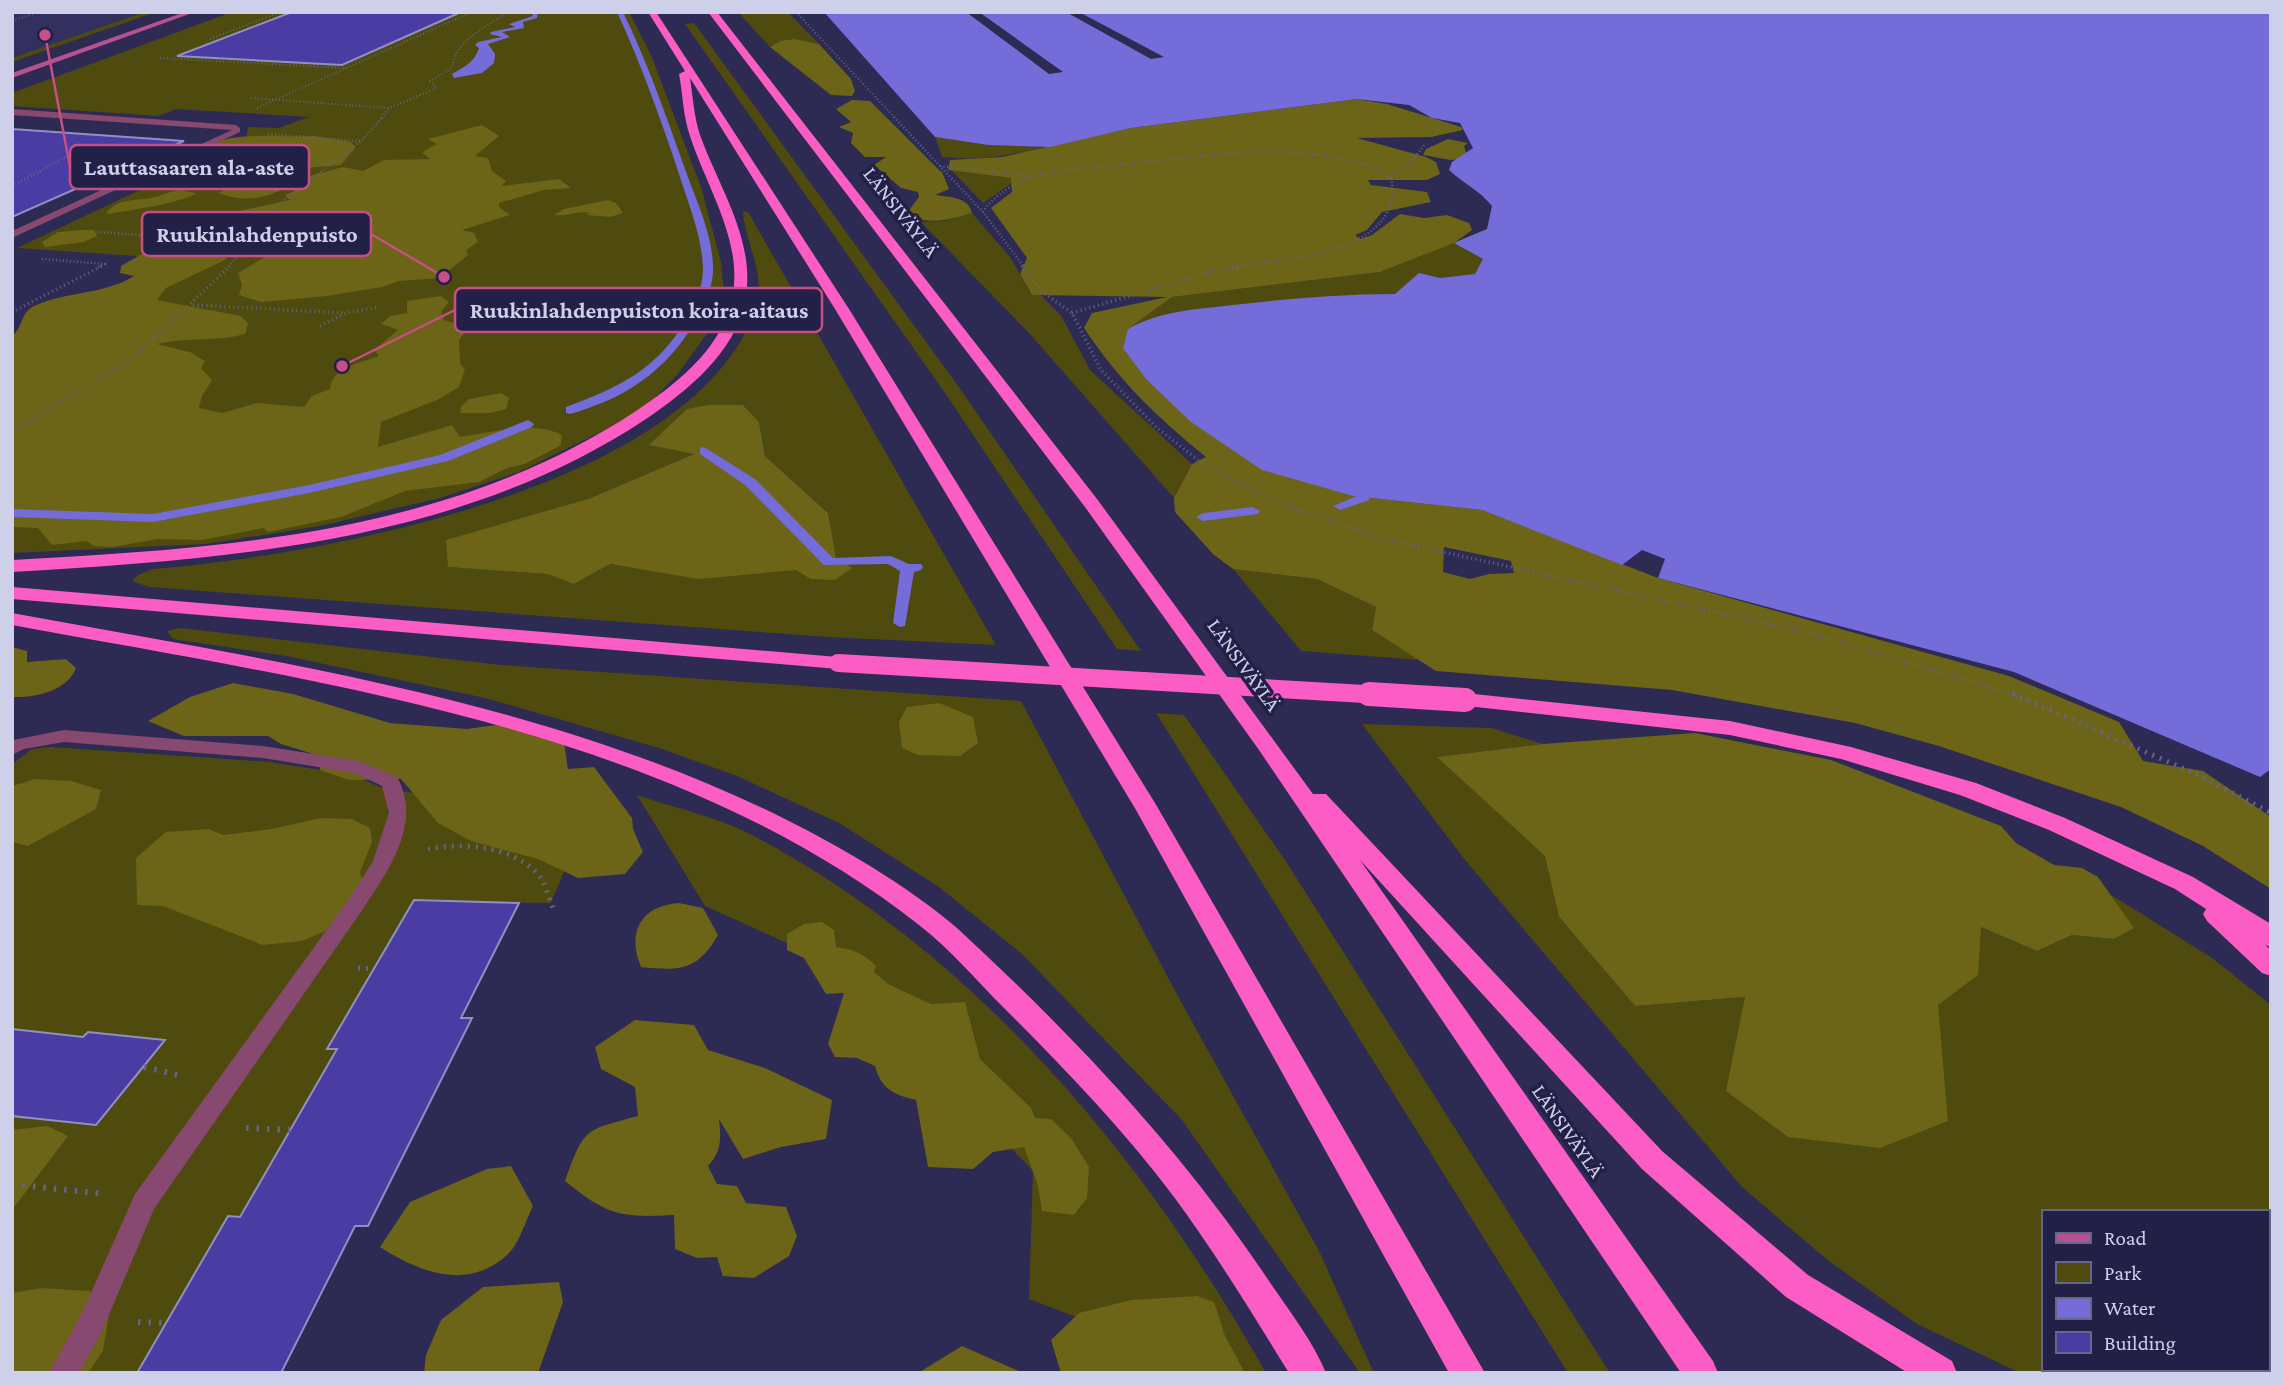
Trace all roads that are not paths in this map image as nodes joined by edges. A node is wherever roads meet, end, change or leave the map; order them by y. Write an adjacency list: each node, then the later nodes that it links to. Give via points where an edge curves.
1 (192, 12): 5 (main road)
2 (652, 12): 4 (highway)
3 (712, 12): 11 (highway, LÄNSIVÄYLÄ, via 1091,503)
4 (683, 65): 8 (highway, via 694,134 733,239 740,290 715,353 638,420 546,471 476,497 338,533 182,554); 18 (highway, via 842,309 1147,809)
5 (12, 76)
6 (12, 112): 7 (street, via 236,128 236,132)
7 (12, 235)
8 (12, 566)
9 (12, 593): 13 (highway, bridge, via 838,663 1465,700 1730,728 1843,752 1981,794)
10 (12, 620): 17 (highway, via 463,709 632,761 796,833 927,918 1090,1074 1204,1213)
11 (1267, 745): 19 (highway, LÄNSIVÄYLÄ); 20 (highway, via 1652,1160 1797,1286)
12 (12, 749): 16 (street, via 64,736 262,752 359,767 390,782 399,813 383,862 315,965 144,1202 92,1321)
13 (2184, 883): 14 (highway); 15 (highway)
14 (2271, 937)
15 (2271, 966)
16 (63, 1373)
17 (1309, 1373)
18 (1468, 1373)
19 (1701, 1373)
20 (1940, 1373)

